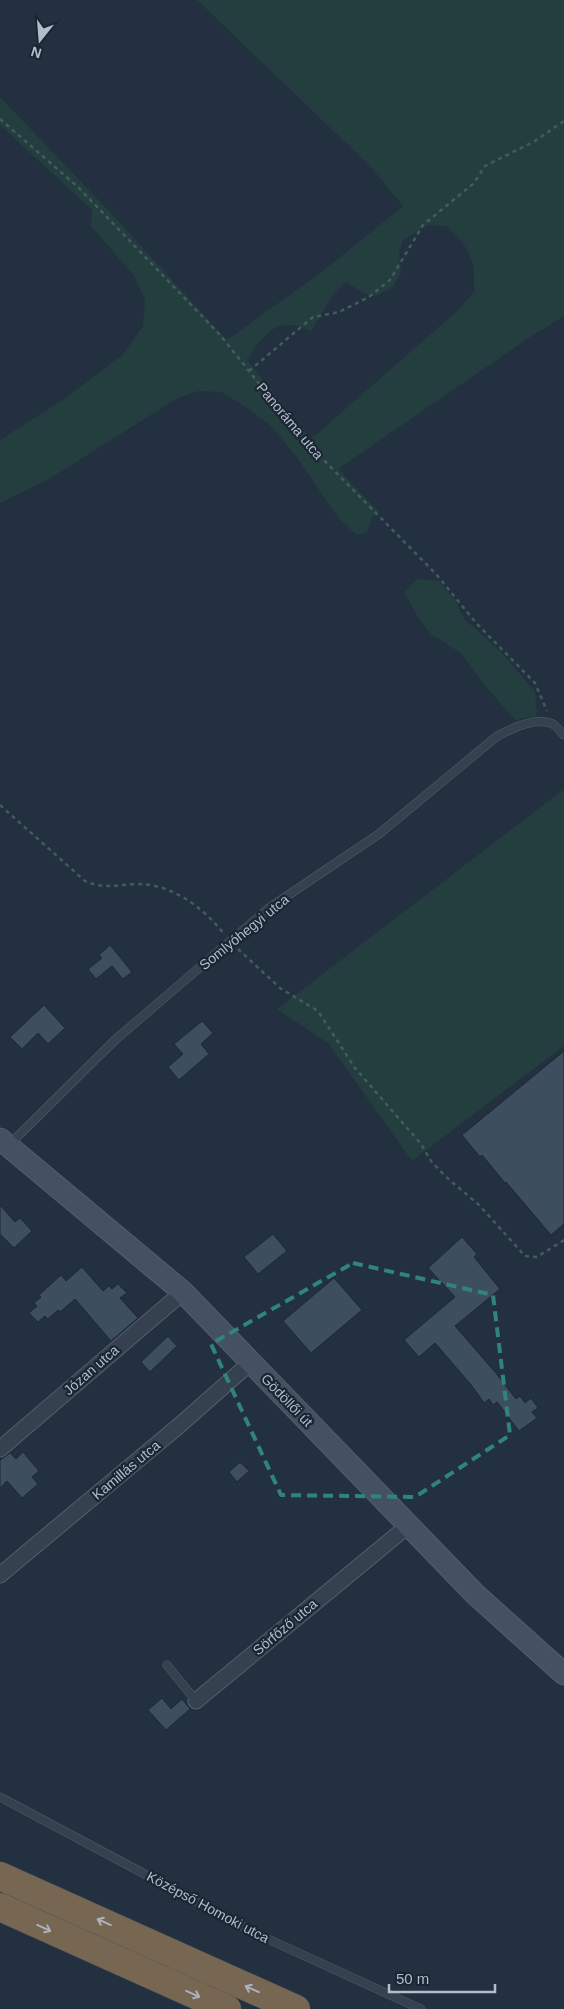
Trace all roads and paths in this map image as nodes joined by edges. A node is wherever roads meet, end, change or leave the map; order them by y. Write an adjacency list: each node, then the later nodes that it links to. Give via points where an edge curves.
1 (0, 119): 3 (path, Panoráma utca, via 78,187 221,336)
2 (564, 121): 3 (path, via 535,141 485,166 474,183 422,225 390,280 369,297 339,312 313,317)
3 (249, 371): 4 (path, Panoráma utca, via 304,440 436,574 477,624 534,683)
4 (553, 724): 5 (lane); 7 (lane, Somlyóhegyi utca, via 527,723 496,737 379,834 269,908)
5 (564, 736)
6 (0, 805): 7 (path, via 85,881 104,887 155,886 180,895 212,919)
7 (231, 943): 8 (lane, Somlyóhegyi utca, via 116,1040); 9 (path, via 280,988 318,1012 355,1068 421,1144 431,1161 479,1205 525,1256 538,1258)
8 (4, 1142): 10 (main road, Gödöllői út)
9 (564, 1240)
10 (183, 1292): 11 (main road, Gödöllői út); 12 (street, Józan utca)
11 (251, 1362): 13 (main road, Gödöllői út); 14 (street, Kamillás utca)
12 (0, 1449)
13 (408, 1525): 16 (main road, Gödöllői út, via 475,1594); 17 (street, Sörfőző utca)
14 (0, 1575)
15 (167, 1665): 17 (lane, Sörfőző utca)
16 (564, 1674)
17 (196, 1701)
18 (0, 1797): 23 (lane, Középső Homoki utca, via 257,1934)
19 (0, 1876): 22 (highway, one-way to 19)
20 (0, 1908): 21 (highway, one-way to 21)
21 (227, 2009)
22 (296, 2009)
23 (421, 2009)

